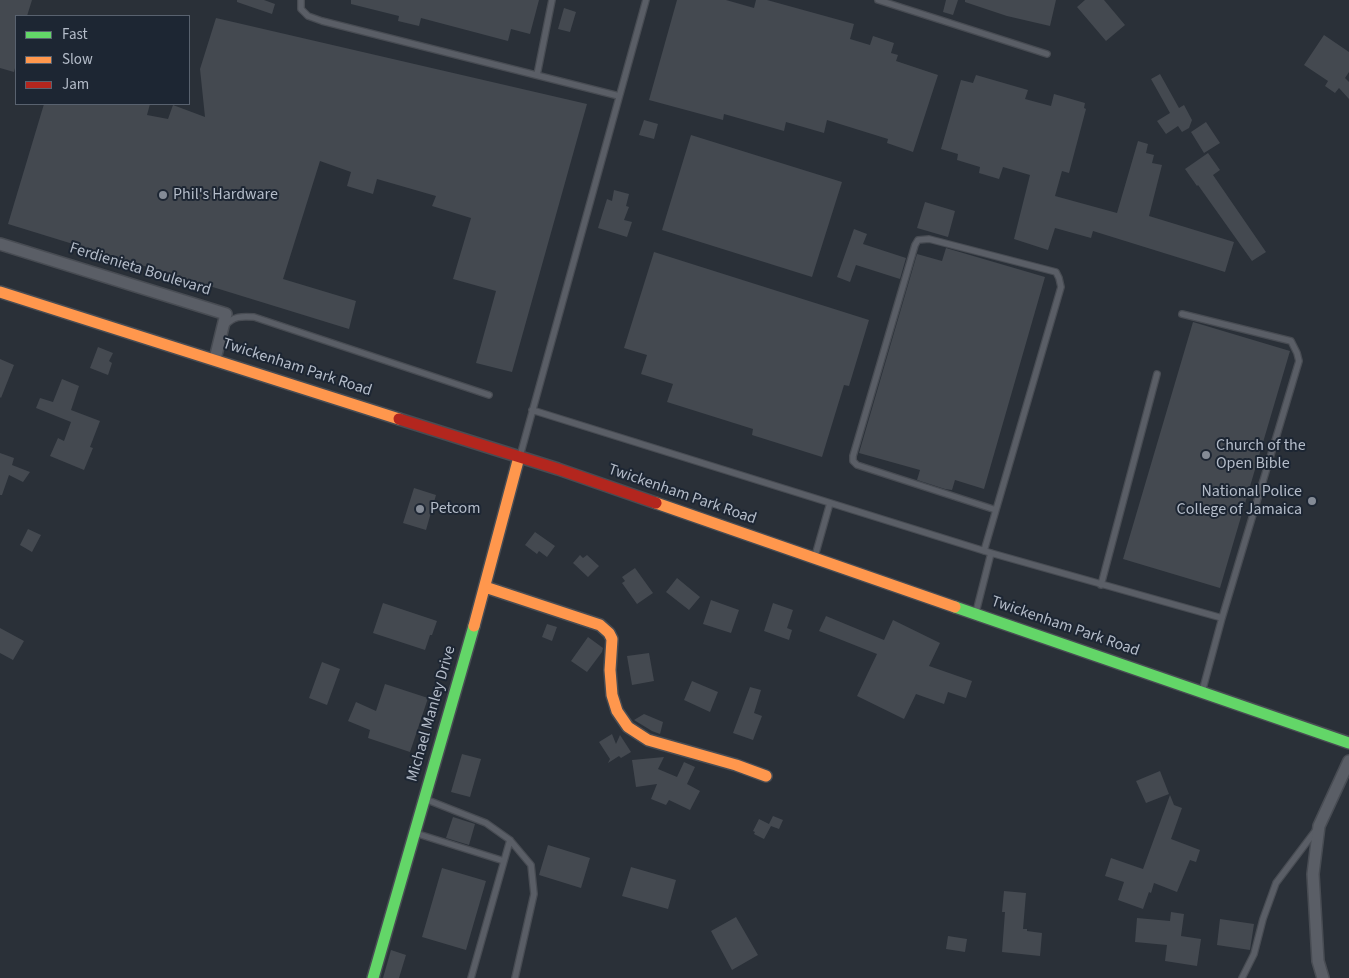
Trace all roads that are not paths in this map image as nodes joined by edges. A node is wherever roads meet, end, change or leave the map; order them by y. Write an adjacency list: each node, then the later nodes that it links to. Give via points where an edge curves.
1 (300, 0): 6 (lane, via 301,9 308,16 322,21)
2 (552, 0): 6 (lane)
3 (646, 0): 7 (lane)
4 (878, 0): 5 (lane)
5 (1047, 54)
6 (537, 75): 7 (lane)
7 (619, 96): 15 (lane)
8 (0, 244): 11 (street, Ferdienieta Boulevard, via 226,314)
9 (0, 292): 12 (main road, Twickenham Park Road)
10 (1182, 314): 25 (lane, via 1291,341 1299,361)
11 (222, 329): 12 (street, Ferdienieta Boulevard); 14 (lane, via 240,316 254,317)
12 (215, 359): 16 (main road, Twickenham Park Road)
13 (1157, 374): 22 (lane)
14 (489, 395)
15 (532, 410): 16 (lane); 17 (lane)
16 (519, 457): 21 (main road, Twickenham Park Road); 23 (main road, Michael Manley Drive)
17 (830, 503): 19 (lane); 21 (lane)
18 (996, 510): 18 (lane, via 856,465 853,461 918,240 929,239 1056,272 1060,278 1061,287); 19 (lane)
19 (984, 551): 20 (lane)
20 (991, 553): 22 (lane); 24 (lane)
21 (814, 558): 24 (main road, Twickenham Park Road)
22 (1101, 585): 25 (lane)
23 (485, 587): 29 (main road, via 600,625 608,631 612,639 612,696 626,726 648,740); 30 (main road, Michael Manley Drive)
24 (975, 614): 26 (main road, Twickenham Park Road)
25 (1222, 618): 26 (lane)
26 (1202, 692): 27 (main road, Twickenham Park Road)
27 (1349, 743)
28 (1349, 761): 31 (street)
29 (766, 776)
30 (425, 799): 32 (main road, Michael Manley Drive); 33 (lane, via 486,823)
31 (1319, 826): 38 (lane, via 1276,883 1254,954); 39 (street, via 1313,874 1318,961)
32 (415, 833): 34 (lane); 35 (main road, Michael Manley Drive)
33 (510, 840): 34 (lane); 37 (lane, via 532,865 534,894)
34 (504, 861): 36 (lane)
35 (373, 978)
36 (471, 978)
37 (516, 978)
38 (1242, 978)
39 (1323, 978)

